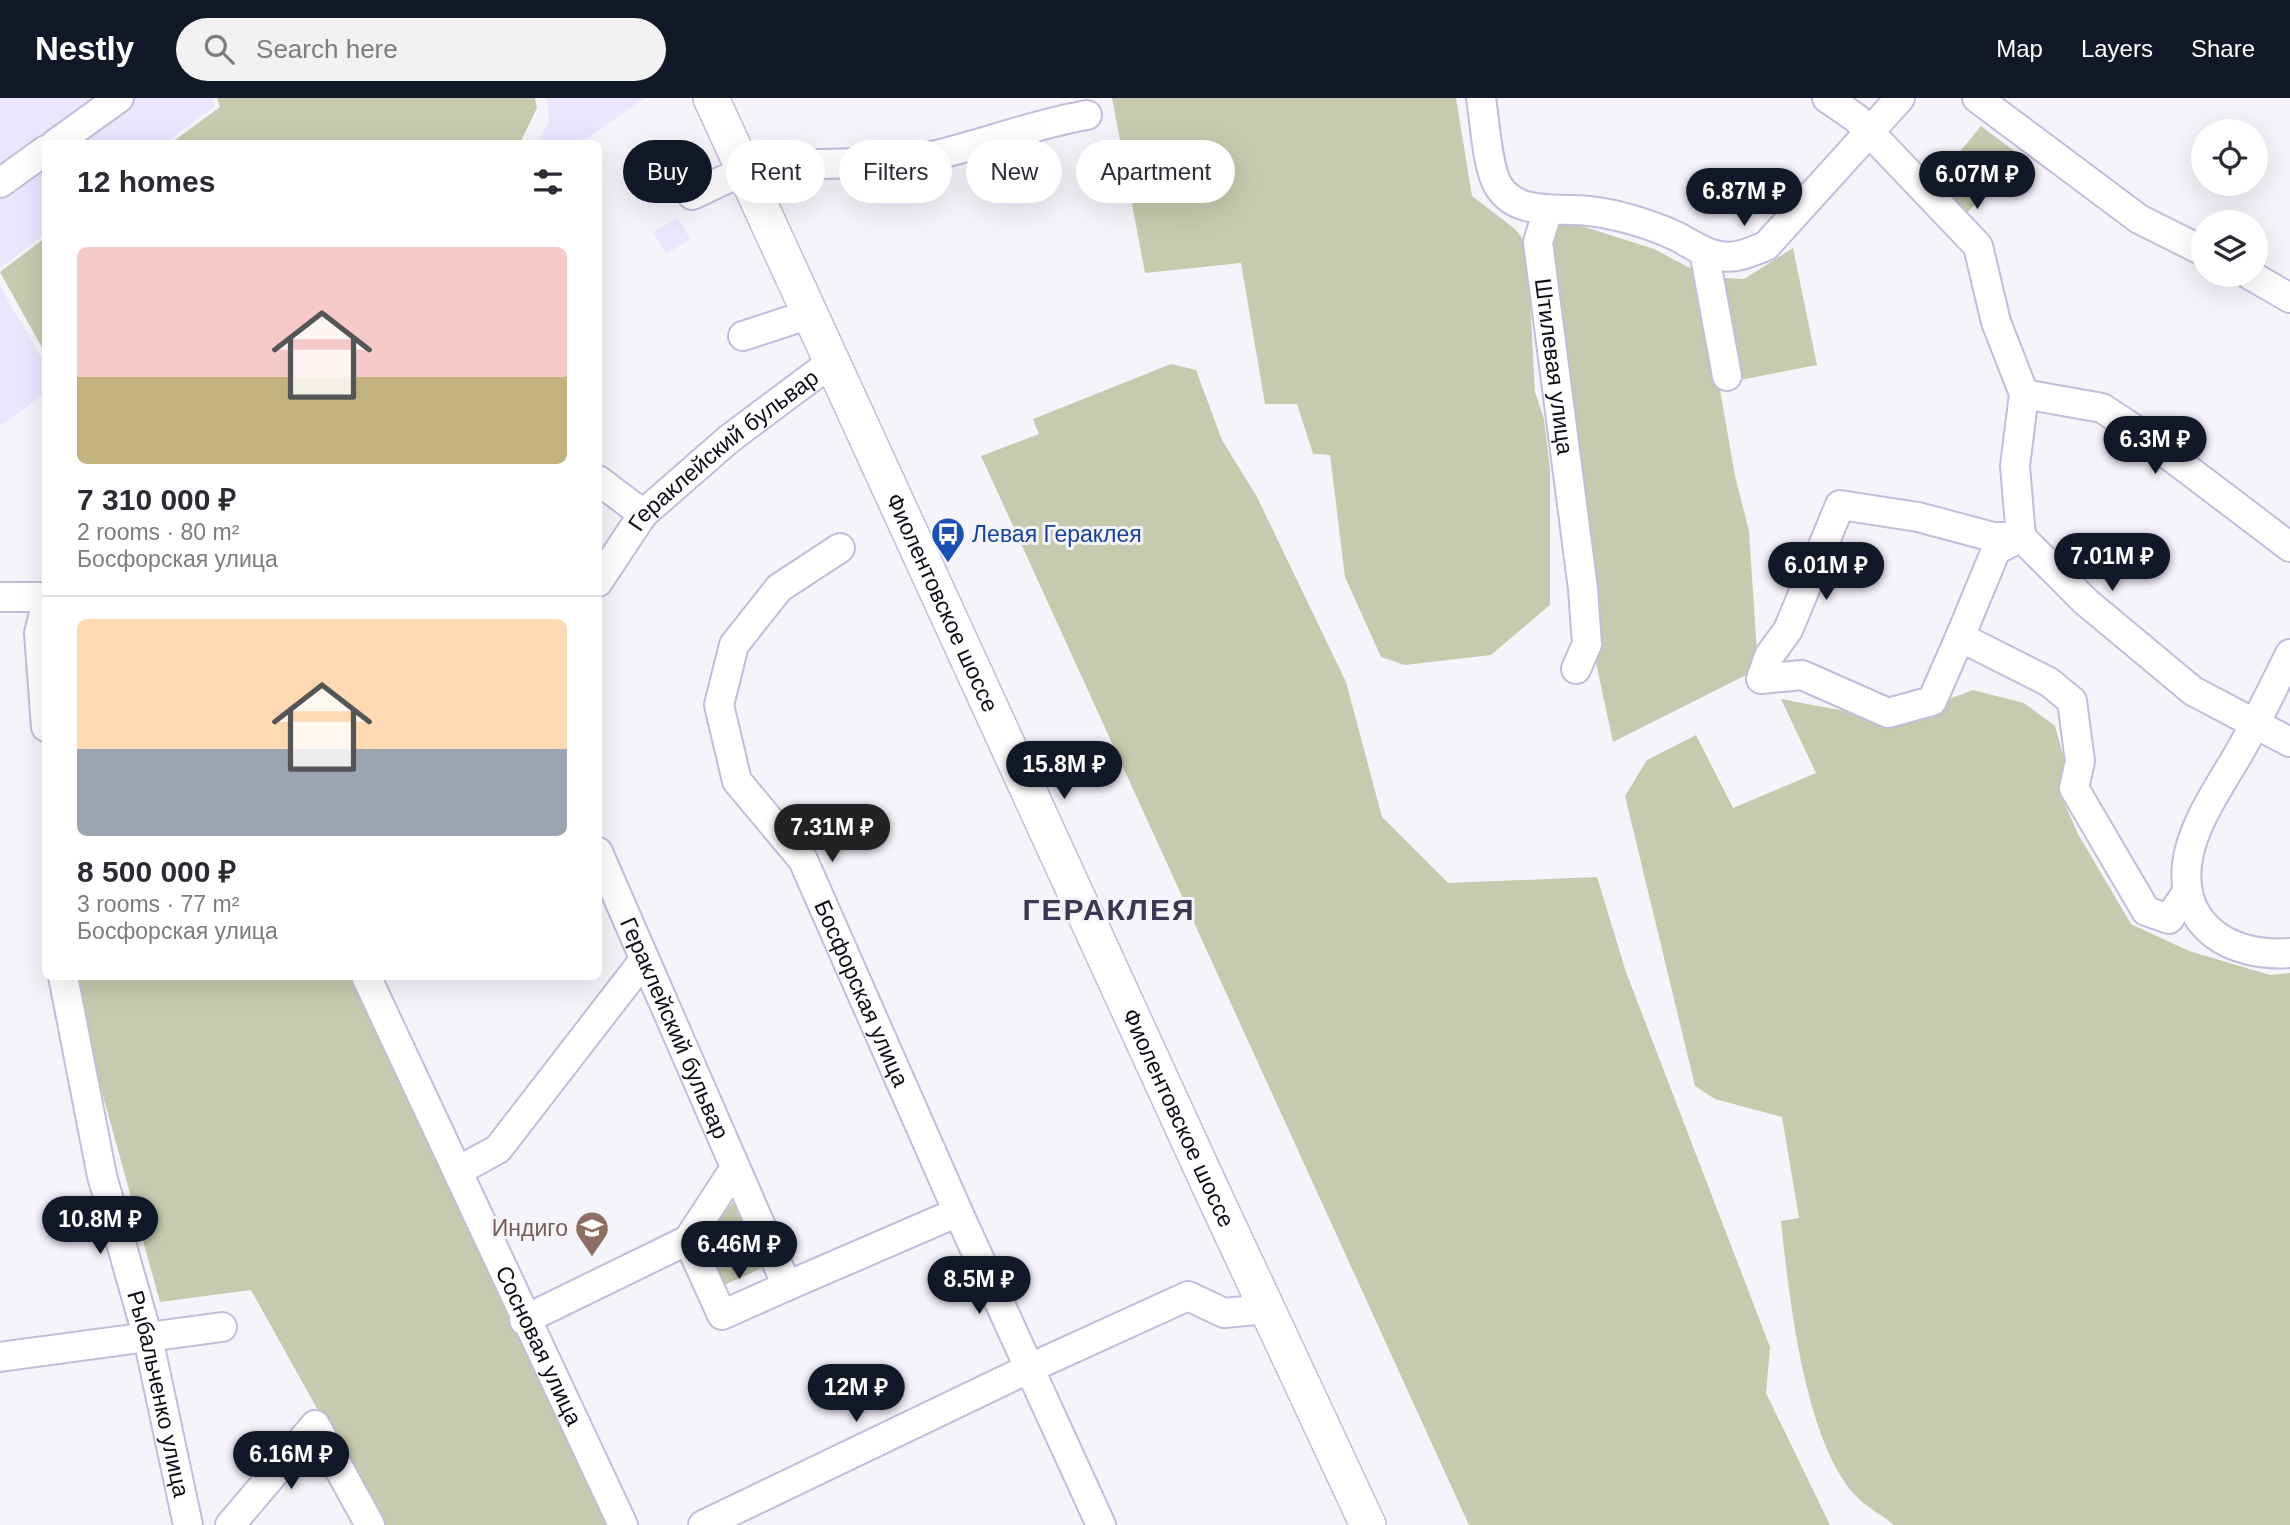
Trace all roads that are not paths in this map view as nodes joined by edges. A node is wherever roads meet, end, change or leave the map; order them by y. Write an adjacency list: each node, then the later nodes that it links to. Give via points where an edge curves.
1 (118, 98): 9 (street)
2 (710, 98): 10 (main road, Фиолентовское шоссе)
3 (1481, 98): 15 (street, via 1499,187 1530,208)
4 (1827, 98): 8 (street)
5 (1900, 98): 8 (street)
6 (1978, 98): 16 (street, via 2139,219)
7 (1087, 115): 12 (street, via 1045,122 931,156)
8 (1868, 131): 17 (street, via 1766,246 1744,255); 24 (street, via 1978,246 1996,323)
9 (60, 140)
10 (729, 140)
11 (42, 153): 13 (street)
12 (825, 163)
13 (0, 183)
14 (758, 203): 20 (main road, Фиолентовское шоссе)
15 (1548, 210): 17 (street, via 1620,218 1674,235); 36 (street, Штилевая улица, via 1538,242 1587,644)
16 (2191, 245)
17 (1704, 251): 23 (street)
18 (2268, 285): 19 (street)
19 (2290, 298)
20 (810, 314): 21 (street); 22 (main road, Фиолентовское шоссе)
21 (743, 336)
22 (832, 362): 26 (street, Гераклейский бульвар, via 729,439); 51 (main road, Фиолентовское шоссе)
23 (1727, 376)
24 (2024, 394): 27 (street, via 2014,466); 28 (street, via 2102,408)
25 (602, 483): 26 (street)
26 (643, 514): 30 (street, Гераклейский бульвар)
27 (2021, 537): 34 (street, via 1996,550); 34 (street, via 1993,537 1918,517 1840,505 1761,679 1802,675 1888,713 1932,701); 38 (street, via 2085,601 2193,691)
28 (2290, 547)
29 (840, 548): 48 (street, Босфорская улица, via 779,588 734,645 719,705 737,781 803,860)
30 (602, 576)
31 (0, 597): 32 (street)
32 (42, 597)
33 (42, 622): 37 (street)
34 (1960, 636): 41 (street, via 2049,682 2071,701 2080,761 2074,788 2146,911 2169,919)
35 (2290, 654): 38 (street)
36 (1576, 669)
37 (42, 674)
38 (2255, 725): 39 (street); 41 (street, via 2199,824 2187,863)
39 (2290, 742)
40 (602, 861): 43 (street, Гераклейский бульвар)
41 (2188, 892): 42 (street, via 2204,927 2229,946 2265,955)
42 (2290, 953)
43 (644, 960): 46 (street, Гераклейский бульвар); 47 (street, via 498,1149)
44 (64, 980): 54 (street, Рыбальченко улица, via 102,1176)
45 (368, 980): 47 (street, Сосновая улица)
46 (735, 1168): 49 (street, Гераклейский бульвар); 50 (street, Гераклейский бульвар)
47 (458, 1171): 52 (street, Сосновая улица)
48 (958, 1212): 50 (street); 56 (street, Босфорская улица)
49 (688, 1240): 50 (street, via 722,1315); 52 (street)
50 (787, 1286)
51 (1268, 1309): 56 (street, via 1223,1312 1188,1296); 63 (main road, Фиолентовское шоссе)
52 (524, 1320): 60 (street, Сосновая улица)
53 (222, 1327): 54 (street)
54 (148, 1338): 55 (street); 57 (street, Рыбальченко улица)
55 (0, 1357)
56 (1030, 1368): 61 (street); 62 (street, Босфорская улица)
57 (188, 1525)
58 (230, 1525): 59 (street, via 315,1425)
59 (370, 1525)
60 (623, 1525)
61 (703, 1525)
62 (1101, 1525)
63 (1368, 1525)

